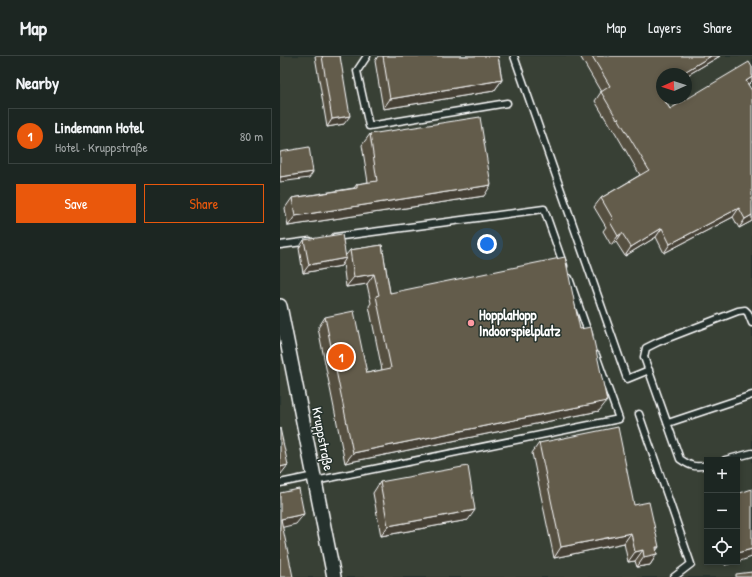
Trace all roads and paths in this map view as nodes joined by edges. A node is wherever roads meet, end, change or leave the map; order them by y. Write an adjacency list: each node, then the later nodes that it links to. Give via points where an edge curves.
1 (367, 56): 3 (lane, via 357,71 369,126)
2 (514, 56): 11 (lane, via 627,379)
3 (507, 103)
4 (327, 238): 9 (lane, via 544,209)
5 (319, 239): 6 (lane)
6 (280, 245)
7 (280, 306): 18 (street, Kruppstraße)
8 (752, 323): 11 (lane, via 745,310 738,311 658,342 646,348 644,357)
9 (592, 344)
10 (595, 351): 18 (lane, via 619,419)
11 (649, 370): 14 (lane)
12 (752, 395): 14 (lane)
13 (639, 414): 21 (lane, via 691,564)
14 (668, 424): 17 (lane, via 680,459 689,465)
15 (752, 453): 16 (lane)
16 (737, 457)
17 (704, 465)
18 (315, 479): 19 (lane); 20 (street, Kruppstraße)
19 (280, 484)
20 (334, 577)
21 (674, 577)

